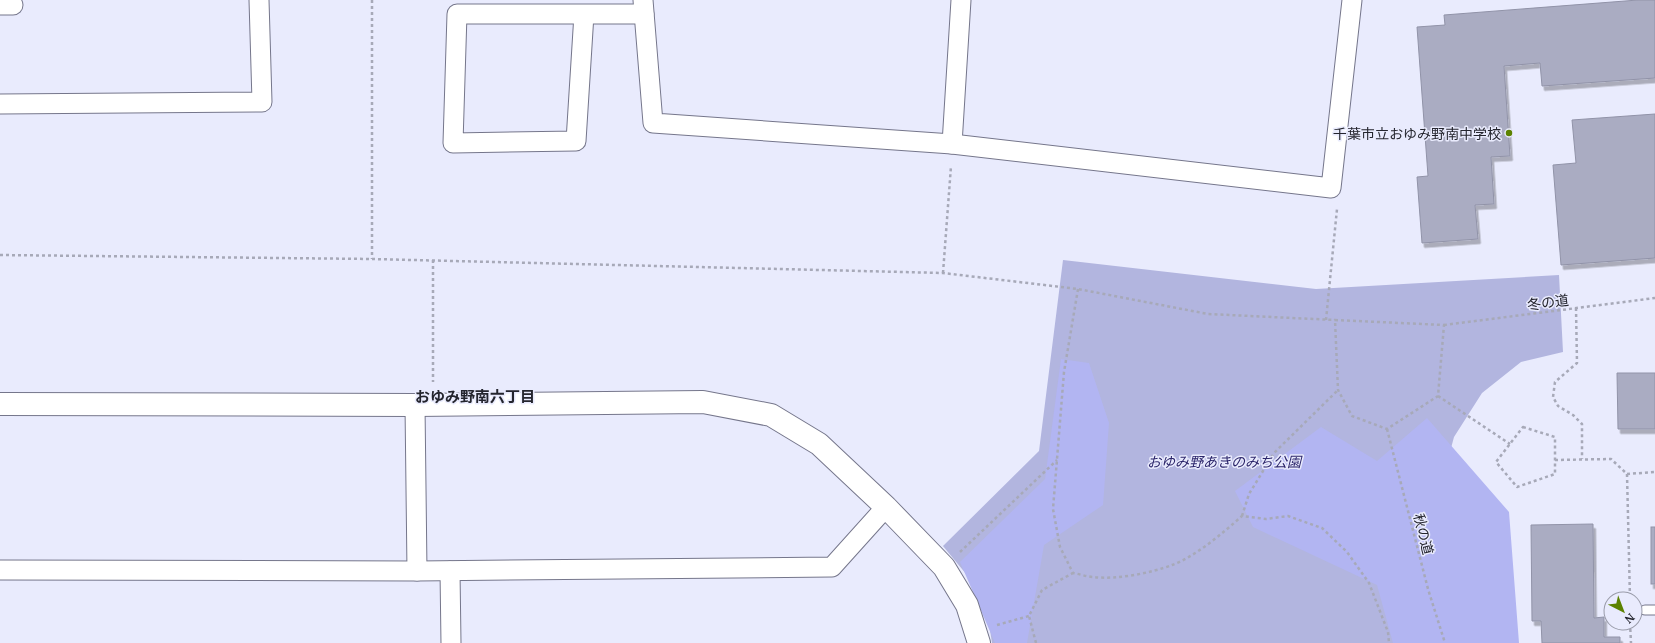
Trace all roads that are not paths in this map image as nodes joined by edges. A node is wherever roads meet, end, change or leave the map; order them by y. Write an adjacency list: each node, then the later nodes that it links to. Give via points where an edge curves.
1 (259, 0): 6 (street, via 262,102)
2 (961, 0): 7 (street)
3 (1352, 0): 7 (street, via 1331,188)
4 (643, 7): 5 (street); 7 (street, via 653,123)
5 (584, 14): 5 (street, via 457,14 453,143 576,141)
6 (0, 104)
7 (952, 144)
8 (0, 404): 9 (street)
9 (415, 405): 10 (street, via 703,402 771,415 819,444); 13 (street)
10 (886, 507): 12 (street, via 832,567); 16 (street, via 944,567 967,605)
11 (0, 570): 13 (street)
12 (450, 571): 13 (street); 17 (street)
13 (417, 572)
14 (1645, 610): 15 (lane)
15 (1655, 610)
16 (978, 637)
17 (451, 643)

